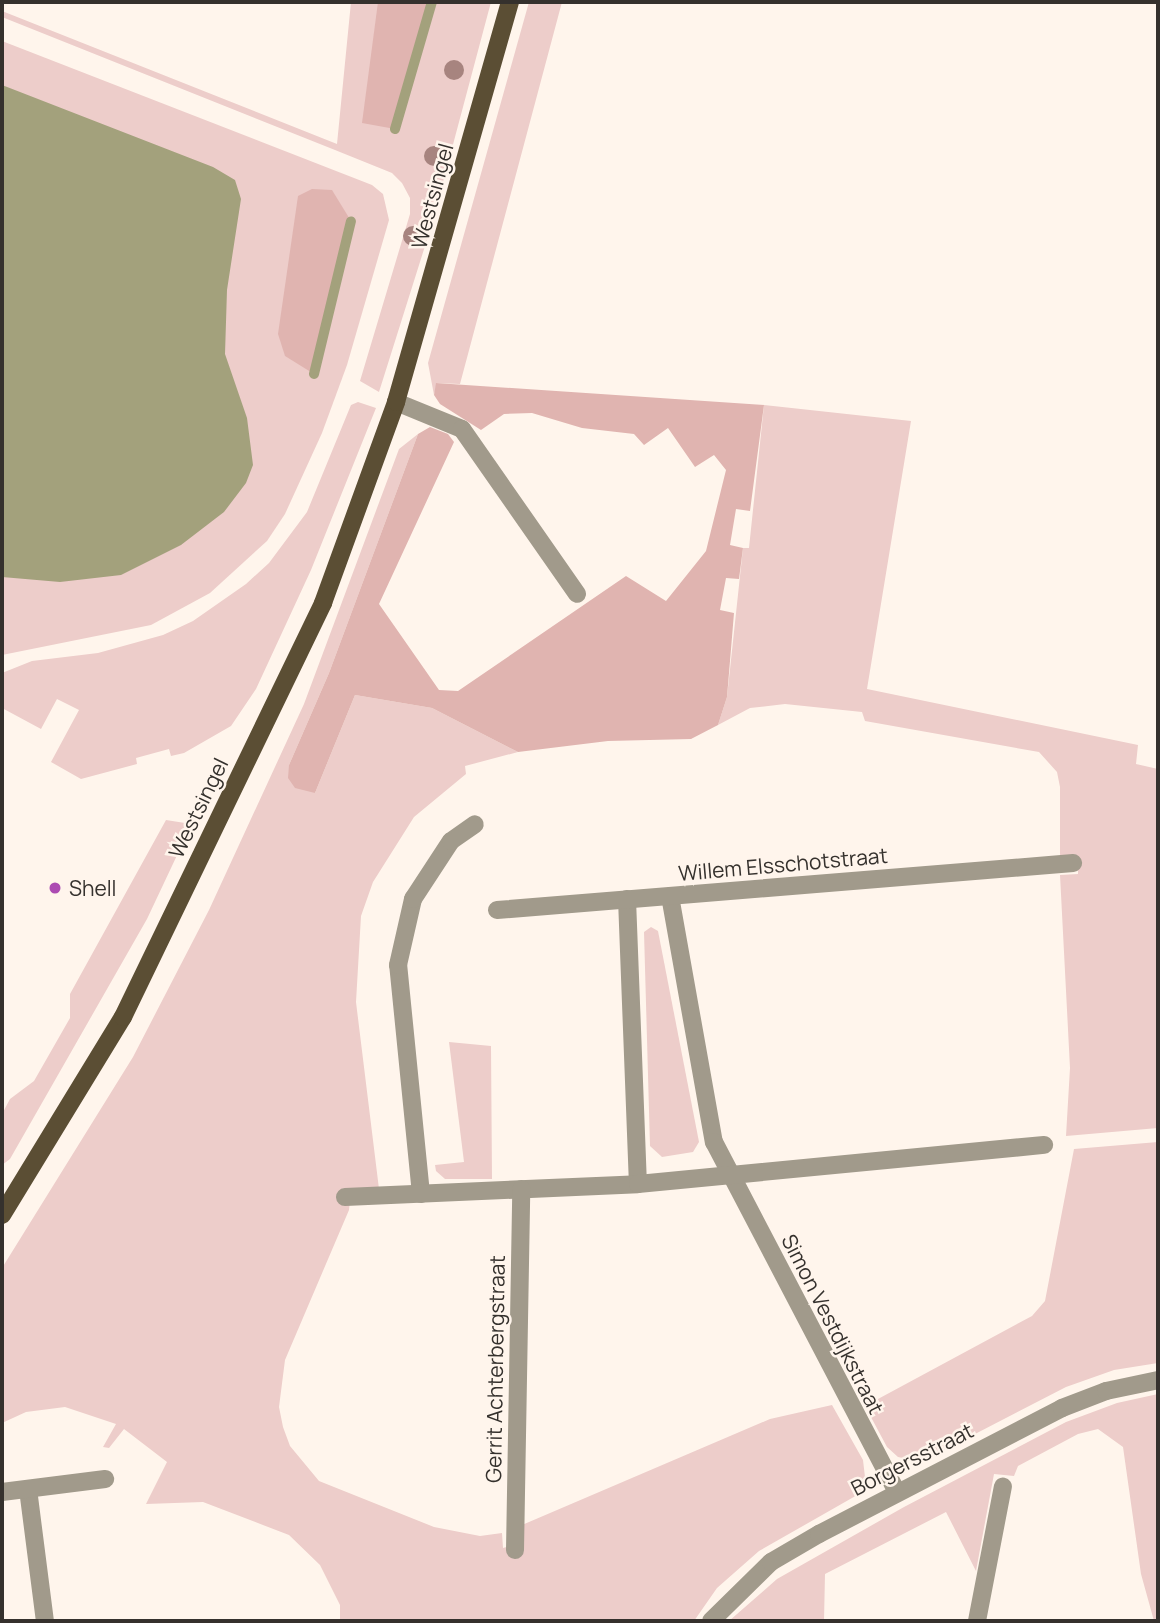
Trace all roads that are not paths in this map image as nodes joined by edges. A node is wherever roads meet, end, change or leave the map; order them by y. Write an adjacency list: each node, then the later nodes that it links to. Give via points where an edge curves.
1 (510, 2): 2 (main road, Westsingel)
2 (396, 402): 3 (street, via 462,429); 15 (main road, Westsingel, via 317,615 122,1017)
3 (577, 594)
4 (475, 824): 13 (street, via 451,841 413,899 398,965)
5 (1073, 863): 6 (street, Willem Elsschotstraat)
6 (670, 896): 7 (street, Willem Elsschotstraat); 10 (street, Simon Vestdijkstraat, via 714,1142)
7 (627, 899): 8 (street, Willem Elsschotstraat); 11 (street)
8 (497, 910)
9 (1044, 1145): 10 (street)
10 (730, 1175): 11 (street); 21 (street, Simon Vestdijkstraat)
11 (638, 1184): 12 (street)
12 (521, 1189): 13 (street); 22 (street, Gerrit Achterbergstraat)
13 (421, 1194): 14 (street)
14 (345, 1197)
15 (2, 1215)
16 (1158, 1380): 21 (street, Borgersstraat, via 1106,1391 1062,1408)
17 (105, 1479): 19 (street)
18 (1003, 1486): 25 (street)
19 (28, 1489): 20 (street); 23 (street)
20 (2, 1492)
21 (897, 1492): 24 (street, Borgersstraat, via 771,1562)
22 (514, 1550)
23 (45, 1621)
24 (711, 1621)
25 (977, 1621)

